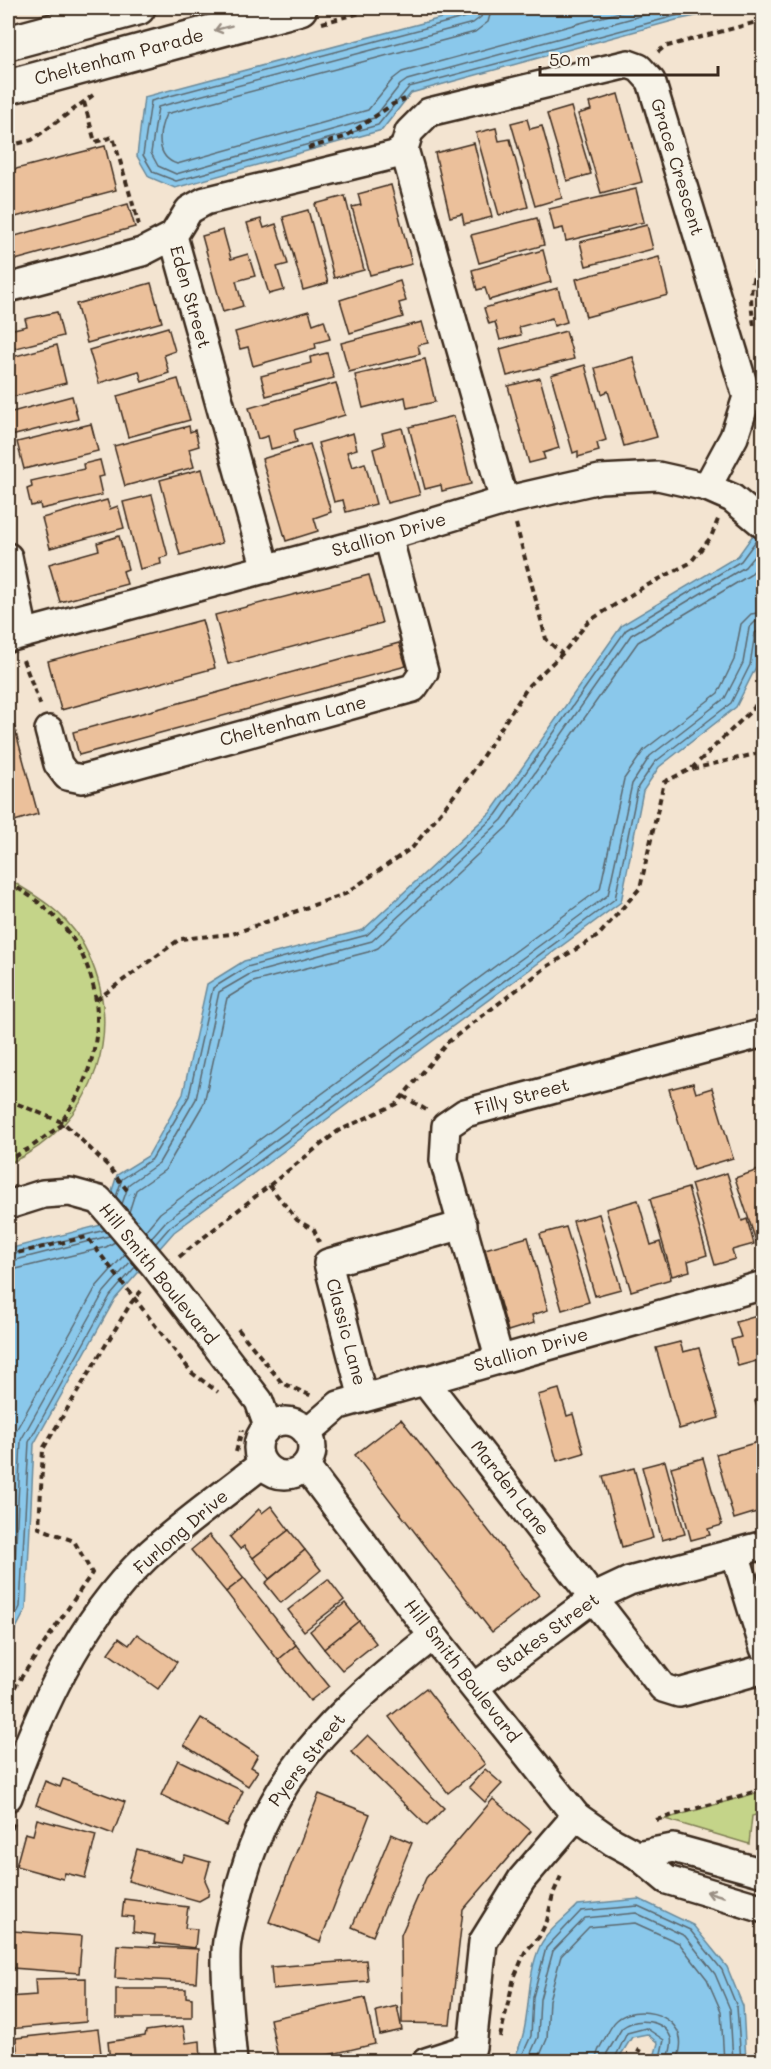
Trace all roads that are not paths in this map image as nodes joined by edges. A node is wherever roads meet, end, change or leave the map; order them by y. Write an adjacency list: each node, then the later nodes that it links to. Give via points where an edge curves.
1 (138, 8): 3 (main road)
2 (300, 8): 4 (main road, Cheltenham Parade, one-way to 4)
3 (8, 43)
4 (8, 87)
5 (404, 149): 6 (street, Eden Street, via 394,155 206,201 189,210); 8 (street, Grace Crescent, via 409,132 429,112 628,64 639,68 651,81 747,398 734,437); 10 (street)
6 (173, 237): 7 (street, via 142,252); 13 (street, Eden Street)
7 (8, 288)
8 (707, 487): 9 (street, Stallion Drive); 10 (street, Stallion Drive, via 658,476 600,480)
9 (747, 511)
10 (510, 512): 11 (street, Stallion Drive)
11 (388, 536): 13 (street, Stallion Drive); 15 (street, Cheltenham Lane, via 424,672 413,688 82,779 67,776 58,764)
12 (8, 557): 14 (street)
13 (266, 569): 14 (street, Stallion Drive)
14 (16, 636)
15 (50, 730)
16 (764, 1033): 18 (street, Filly Street, via 465,1113 446,1126 444,1160)
17 (8, 1205): 23 (street, Hill Smith Boulevard, via 43,1194 70,1192 99,1200 167,1262 259,1401)
18 (463, 1225): 20 (street, Filly Street); 22 (street, Classic Lane, via 328,1263)
19 (764, 1285): 20 (street, Stallion Drive)
20 (499, 1358): 21 (street, Stallion Drive)
21 (424, 1380): 22 (street, Stallion Drive); 29 (street, Marden Lane)
22 (363, 1398): 24 (street, Stallion Drive, via 339,1405)
23 (256, 1426): 24 (street, via 294,1422); 25 (street)
24 (308, 1432): 26 (street, via 313,1449)
25 (262, 1464): 26 (street, via 284,1476); 34 (street, Furlong Drive, via 145,1558 104,1606 62,1671 30,1734)
26 (306, 1467): 30 (street, Hill Smith Boulevard)
27 (764, 1545): 28 (street, Stakes Street)
28 (735, 1553): 29 (street, Stakes Street, via 629,1581); 31 (street)
29 (594, 1597): 32 (street, Marden Lane, via 663,1688 679,1693); 33 (street, Stakes Street)
30 (433, 1636): 33 (street, Hill Smith Boulevard); 39 (street, Pyers Street, via 337,1717 268,1809 247,1860 225,1950)
31 (764, 1648)
32 (764, 1669)
33 (475, 1687): 35 (street, Hill Smith Boulevard)
34 (12, 1806)
35 (576, 1816): 36 (street, Hill Smith Boulevard); 40 (street, via 522,1880 483,1942 472,2047)
36 (637, 1855): 37 (street, via 673,1848); 38 (street, Hill Smith Boulevard, one-way to 36, via 668,1880)
37 (760, 1871)
38 (764, 1909)
39 (233, 2061)
40 (426, 2061)

